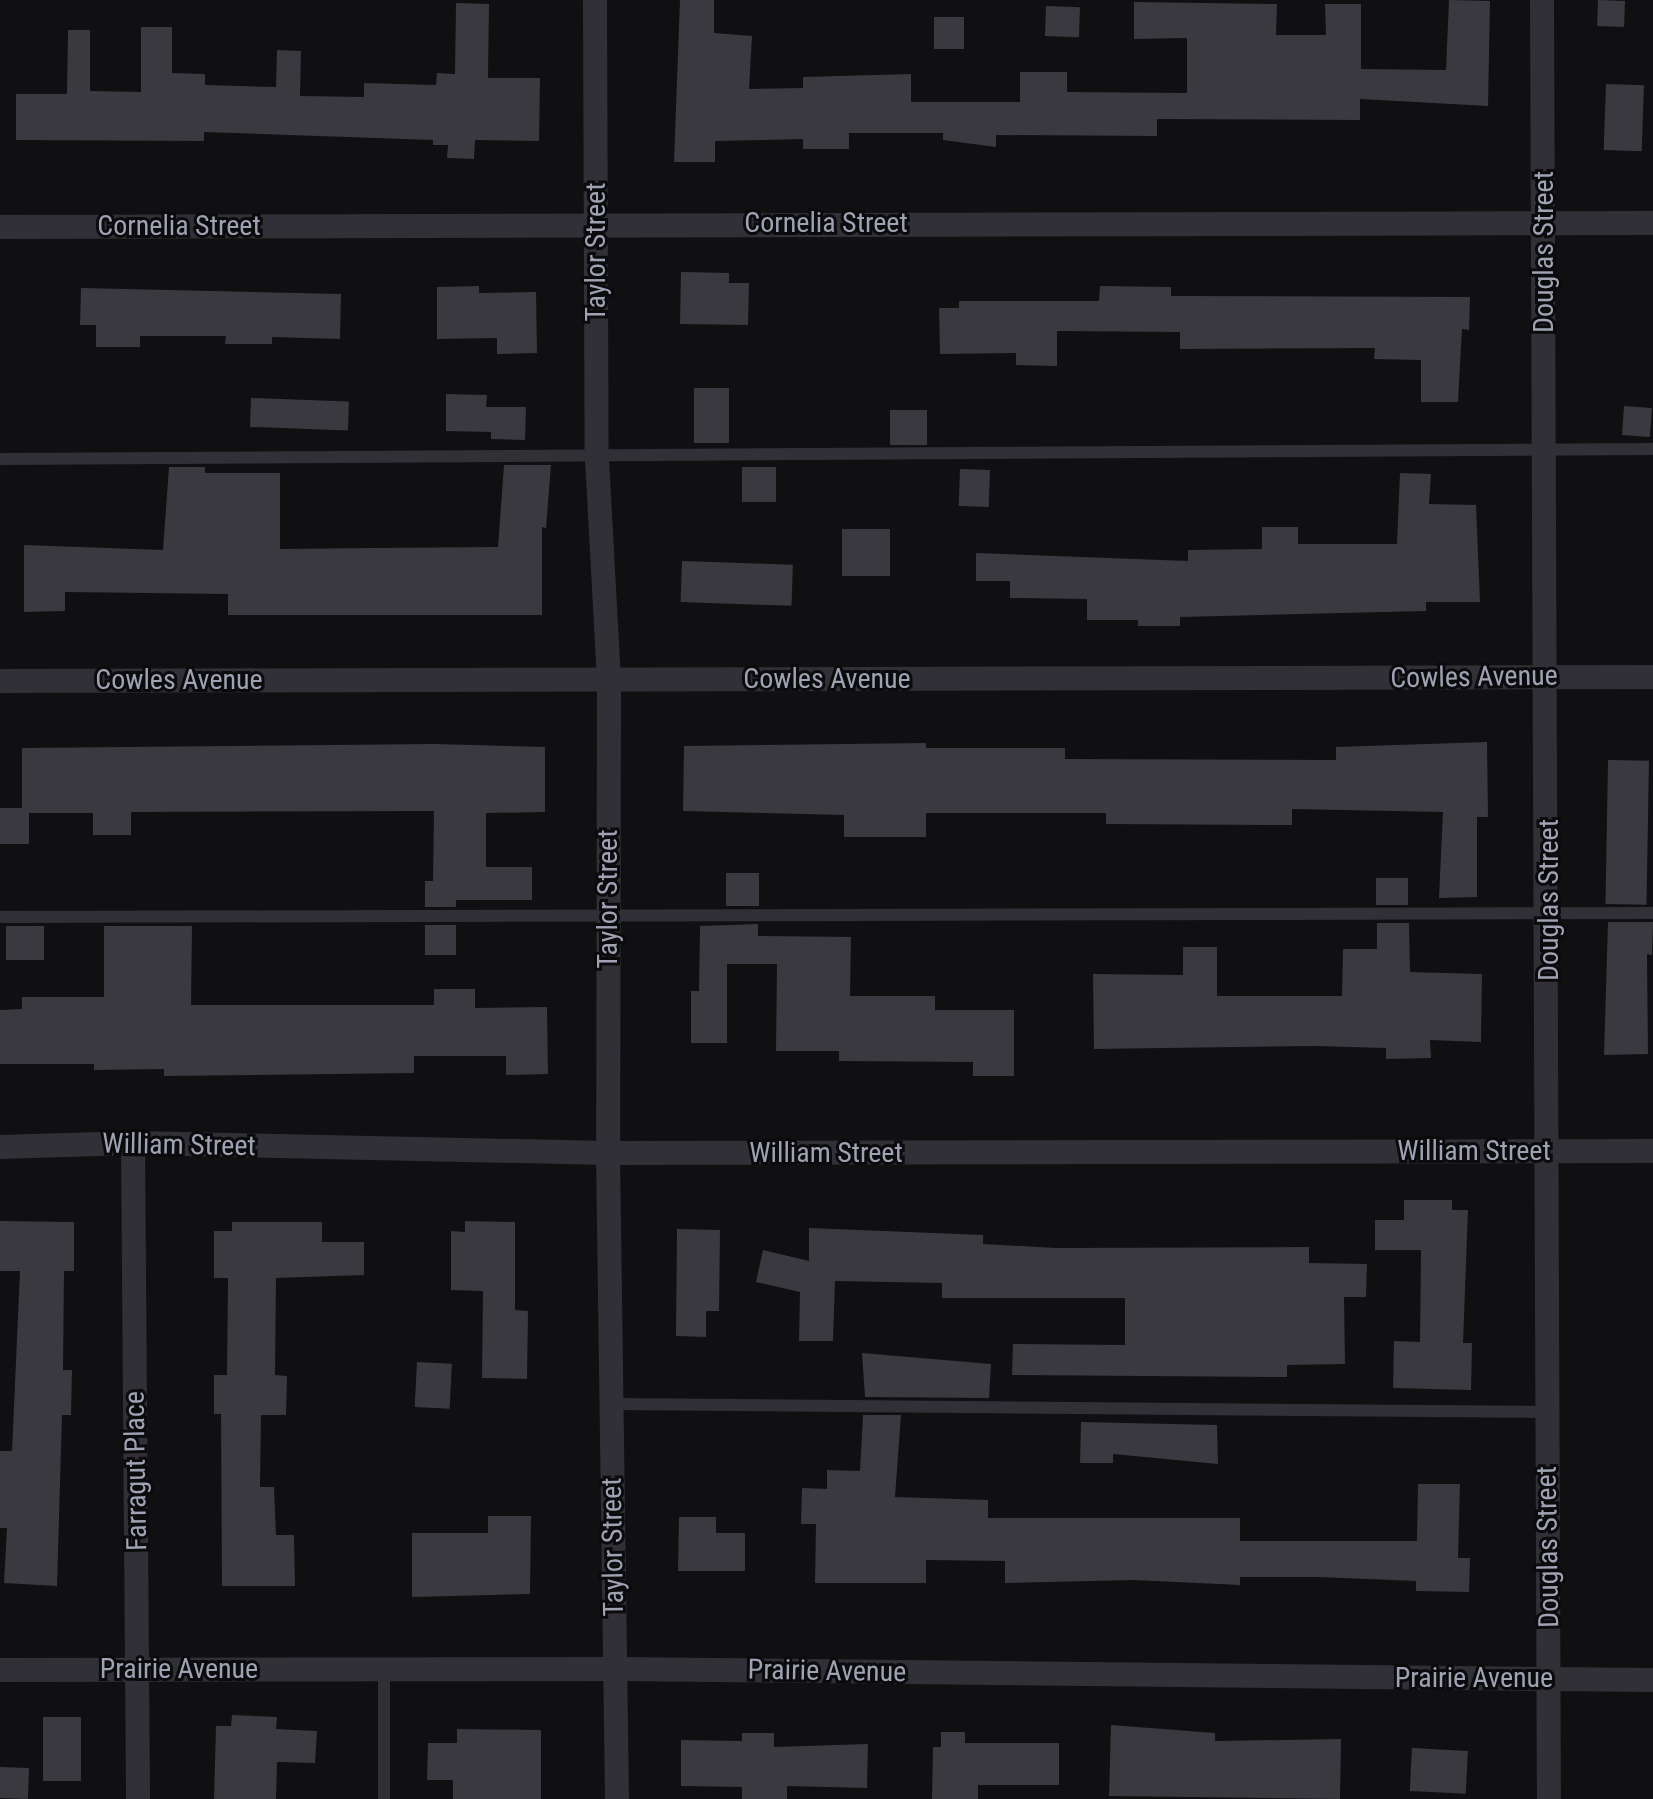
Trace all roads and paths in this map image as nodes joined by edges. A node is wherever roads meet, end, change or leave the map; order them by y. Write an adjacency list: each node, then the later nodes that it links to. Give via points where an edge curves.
1 (595, 0): 4 (street, Taylor Street)
2 (1542, 0): 3 (street, Douglas Street)
3 (1544, 222): 4 (street, Cornelia Street); 5 (street, Cornelia Street); 7 (street, Douglas Street)
4 (596, 223): 6 (street, Cornelia Street); 10 (street, Taylor Street)
5 (1653, 223)
6 (0, 227)
7 (1545, 449): 8 (lane); 10 (lane); 11 (street, Douglas Street)
8 (1653, 449)
9 (0, 459): 10 (lane)
10 (597, 459): 13 (street, Taylor Street)
11 (1547, 676): 12 (street, Cowles Avenue); 13 (street, Cowles Avenue); 15 (street, Douglas Street)
12 (1653, 677)
13 (609, 679): 14 (street, Cowles Avenue); 17 (street, Taylor Street)
14 (0, 681)
15 (1549, 913): 16 (lane); 17 (lane); 21 (street, Douglas Street)
16 (1653, 913)
17 (608, 915): 18 (lane); 23 (street, Taylor Street)
18 (0, 917)
19 (133, 1143): 20 (street, William Street); 23 (street, William Street); 26 (street, Farragut Place)
20 (0, 1147)
21 (1550, 1151): 22 (street, William Street); 23 (street, William Street); 25 (street, Douglas Street)
22 (1653, 1151)
23 (608, 1153): 24 (street, Taylor Street)
24 (611, 1404): 25 (lane); 28 (street, Taylor Street)
25 (1546, 1412): 30 (street, Douglas Street)
26 (138, 1669): 27 (street, Prairie Avenue); 29 (street, Prairie Avenue); 32 (street, Farragut Place)
27 (384, 1669): 28 (street, Prairie Avenue); 33 (lane)
28 (615, 1669): 30 (street, Prairie Avenue); 34 (street, Taylor Street)
29 (0, 1670)
30 (1549, 1679): 31 (street, Prairie Avenue); 35 (street, Douglas Street)
31 (1653, 1680)
32 (138, 1799)
33 (384, 1799)
34 (617, 1799)
35 (1549, 1799)

